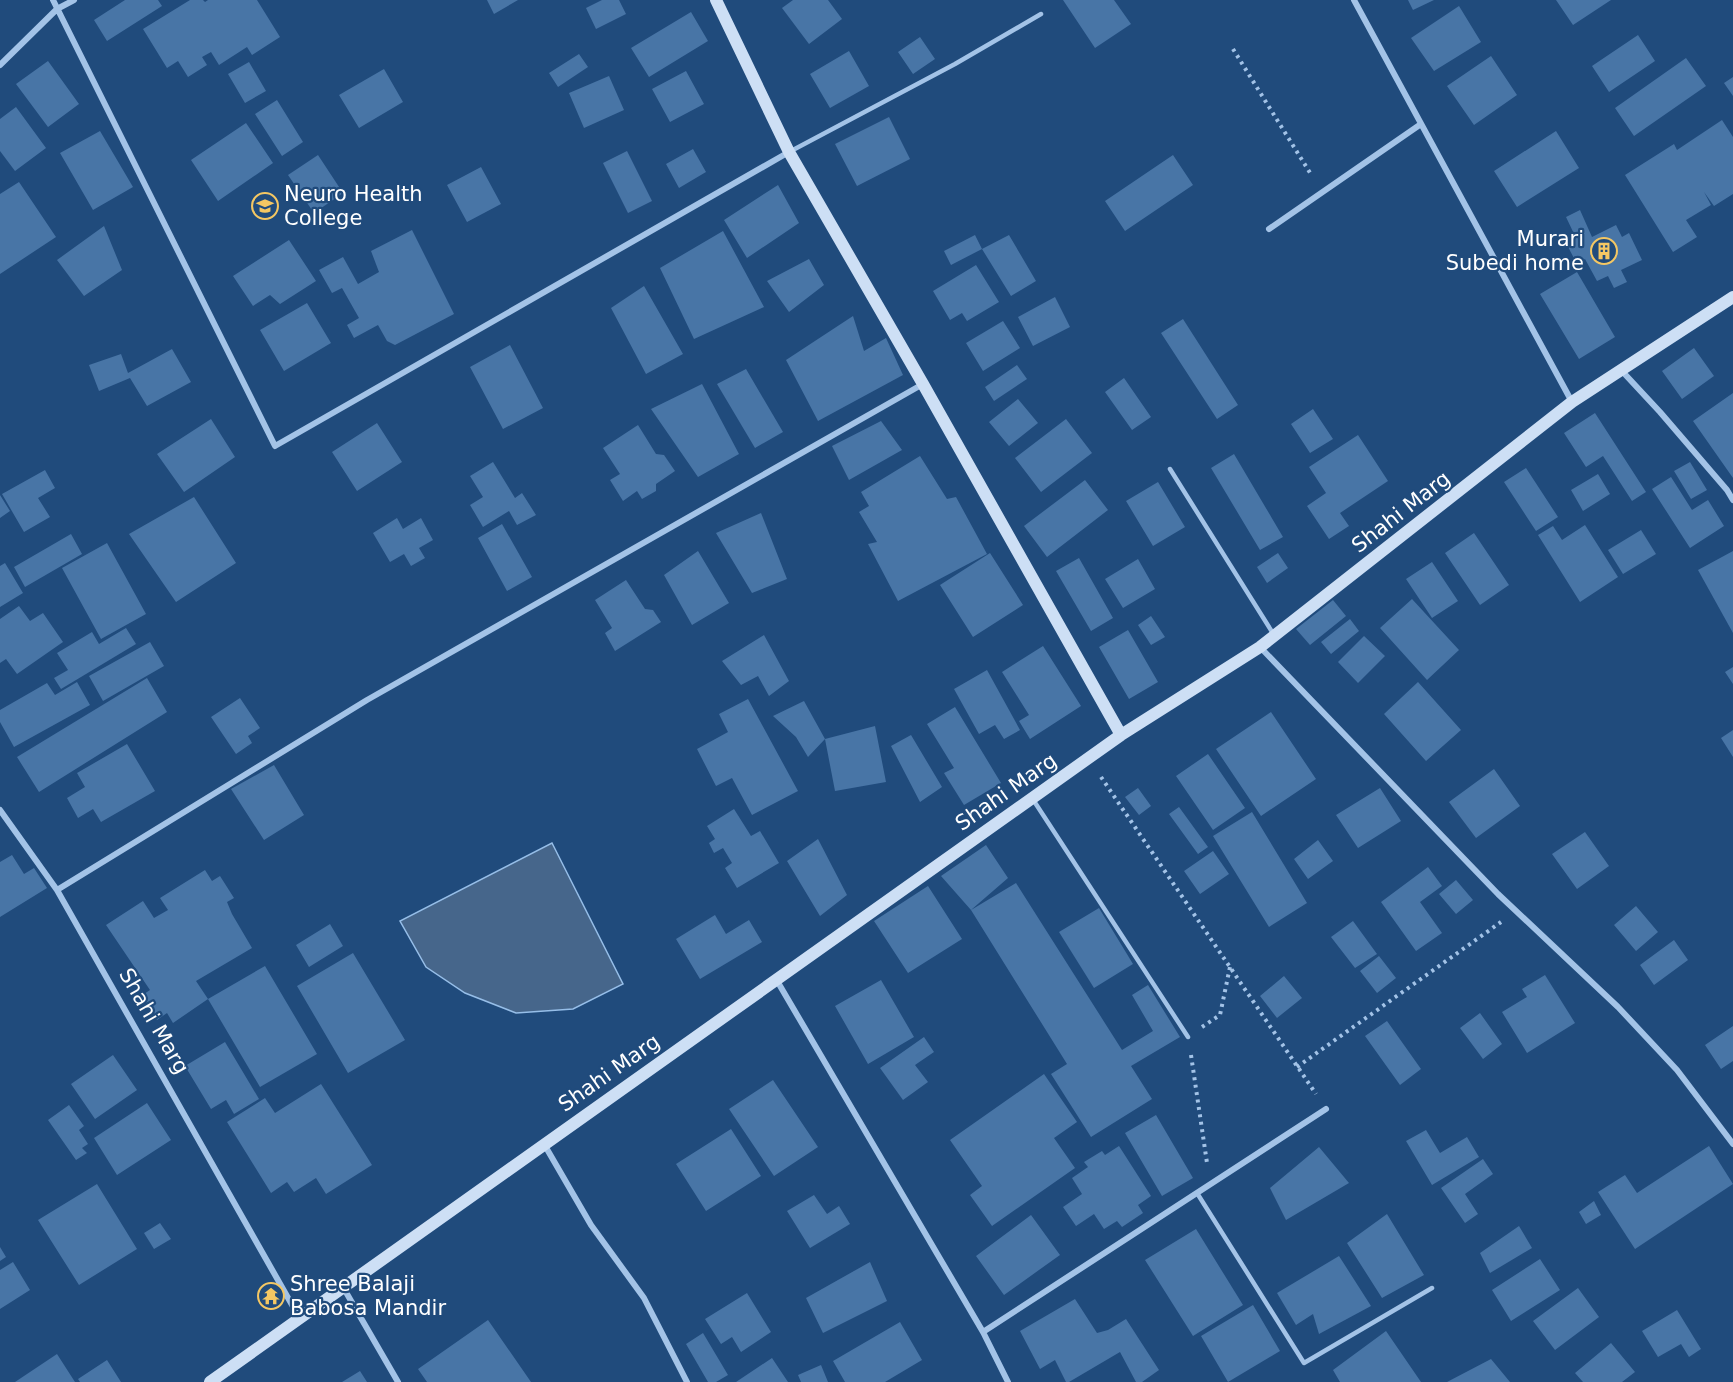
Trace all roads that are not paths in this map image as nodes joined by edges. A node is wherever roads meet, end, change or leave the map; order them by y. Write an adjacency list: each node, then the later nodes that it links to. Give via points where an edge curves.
1 (53, 0): 5 (street)
2 (74, 0): 5 (street)
3 (716, 0): 9 (street)
4 (1354, 0): 8 (street)
5 (57, 9): 7 (street); 9 (street, via 275,446)
6 (1041, 14): 9 (lane)
7 (0, 64)
8 (1421, 124): 10 (street); 14 (street)
9 (789, 152): 13 (street)
10 (1269, 229)
11 (1733, 297): 12 (street, Shahi Marg)
12 (1621, 370): 14 (street, Shahi Marg); 16 (street)
13 (923, 384): 19 (street); 22 (street, via 367,700)
14 (1572, 402): 17 (street, Shahi Marg)
15 (1170, 469): 17 (lane)
16 (1733, 500)
17 (1275, 636): 18 (street, Shahi Marg)
18 (1260, 648): 19 (street, Shahi Marg); 26 (street, via 1516,911 1618,1007 1670,1062)
19 (1121, 735): 20 (street, Shahi Marg)
20 (1032, 798): 23 (street, Shahi Marg); 24 (lane)
21 (0, 810): 22 (street, Shahi Marg)
22 (57, 890): 31 (street, Shahi Marg)
23 (776, 979): 27 (street, Shahi Marg); 32 (street)
24 (1188, 1037)
25 (1326, 1109): 28 (street)
26 (1733, 1143)
27 (543, 1144): 29 (street, Shahi Marg); 35 (street, via 591,1226 644,1298)
28 (1197, 1193): 30 (lane, via 1304,1363); 32 (street)
29 (343, 1287): 31 (street, Shahi Marg); 34 (street)
30 (1432, 1288)
31 (300, 1320): 33 (street, Shahi Marg)
32 (983, 1332): 36 (street)
33 (210, 1382)
34 (398, 1382)
35 (687, 1382)
36 (1008, 1382)

